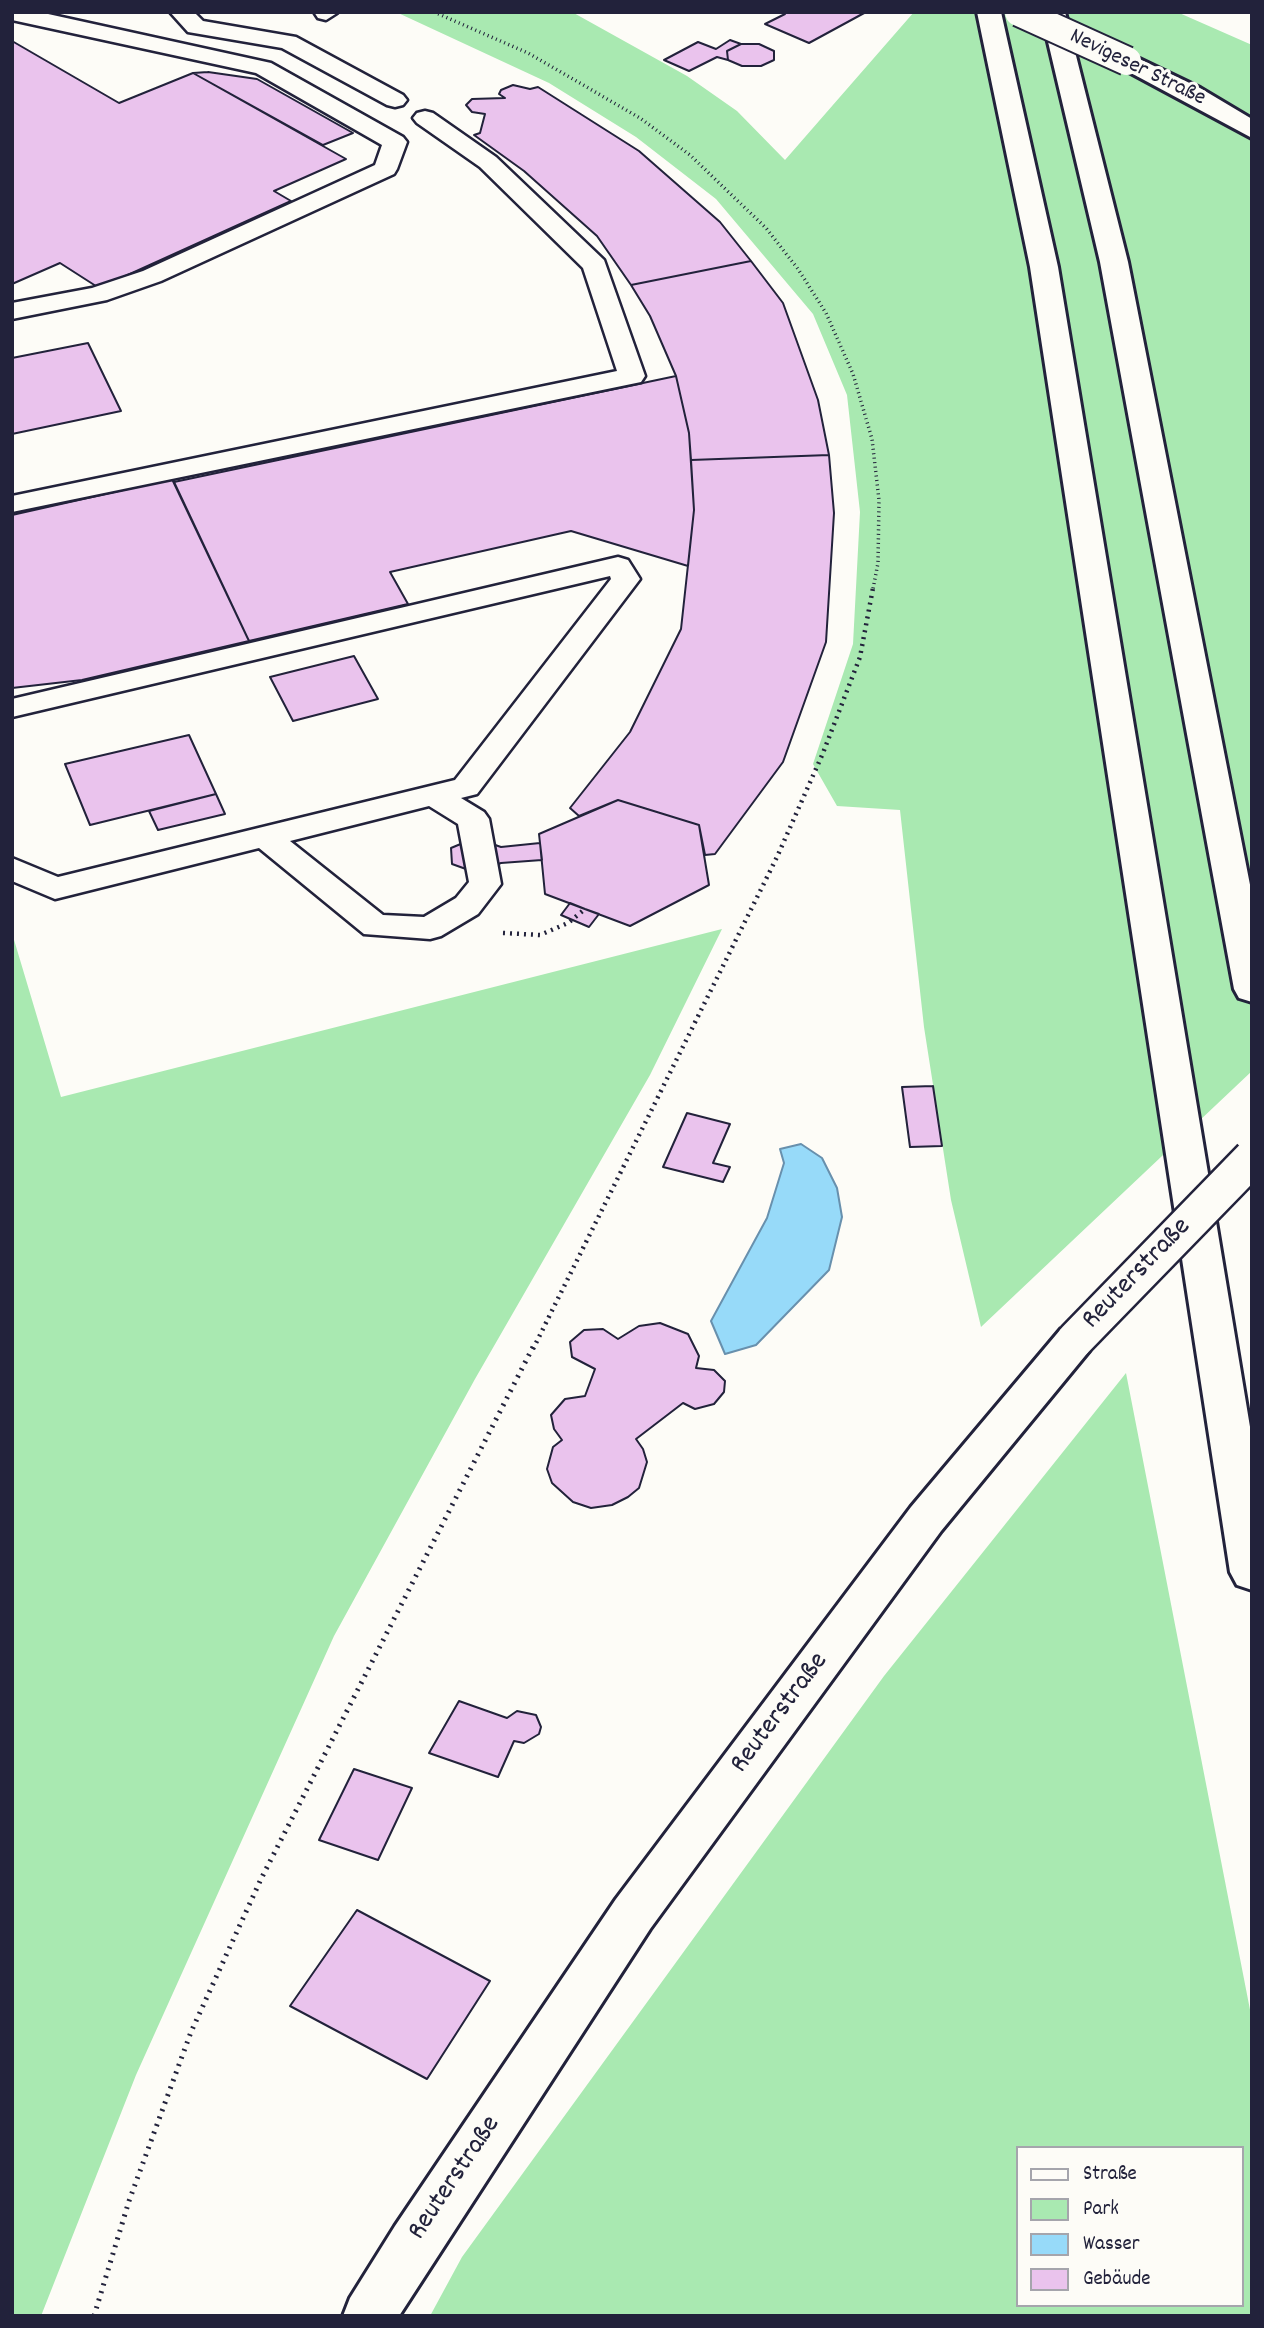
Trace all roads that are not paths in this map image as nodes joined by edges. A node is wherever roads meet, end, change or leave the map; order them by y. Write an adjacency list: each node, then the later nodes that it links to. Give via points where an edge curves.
1 (181, 12): 6 (lane, via 196,27 288,42)
2 (989, 12): 17 (main road, via 1044,267)
3 (1019, 12): 8 (main road, Nevigeser Straße, bridge, via 1191,93)
4 (1053, 12): 15 (main road, via 1114,262)
5 (12, 13): 9 (lane, via 263,68 395,142 385,169 152,276 98,295)
6 (395, 100)
7 (425, 118): 10 (lane, via 488,162 595,265 632,376)
8 (1252, 130)
9 (12, 311)
10 (12, 504)
11 (12, 708): 12 (lane, via 618,566 626,579 466,787)
12 (433, 795): 13 (lane); 13 (lane, via 473,819 485,884 467,906 430,928 375,926)
13 (264, 836): 14 (lane, via 55,888)
14 (17, 871)
15 (1252, 989)
16 (1252, 1158): 18 (main road, Reuterstraße, bridge, via 1075,1340 926,1519 633,1914)
17 (1252, 1572)
18 (369, 2316)

